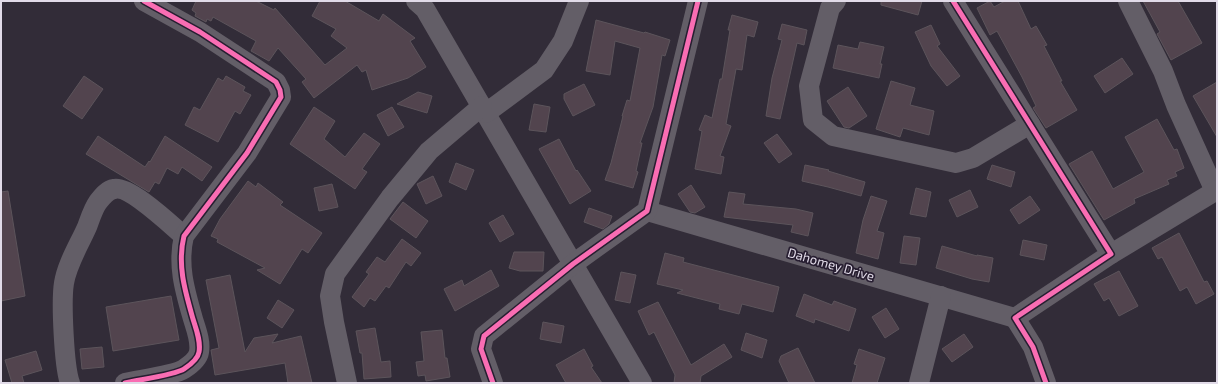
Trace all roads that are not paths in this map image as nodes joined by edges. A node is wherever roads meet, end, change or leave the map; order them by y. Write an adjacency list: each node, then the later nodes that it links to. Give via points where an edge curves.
1 (144, 1): 12 (street, via 200,32 276,82 280,90 281,97 247,153)
2 (579, 1): 8 (street, via 563,41 544,70)
3 (698, 1): 11 (street)
4 (836, 1): 9 (street, via 830,8 809,86 813,120 833,136 956,163 973,158)
5 (953, 1): 9 (street)
6 (1128, 1): 10 (street, via 1163,71)
7 (425, 4): 8 (street)
8 (484, 110): 14 (street); 19 (street, via 429,151 390,198 334,274 330,296)
9 (1030, 124): 13 (street)
10 (1216, 190): 13 (street)
11 (647, 211): 14 (street); 15 (street, Dahomey Drive)
12 (184, 236): 17 (street, via 122,189 115,188 107,192 98,203 64,282); 18 (street, via 180,249 180,266 198,338 199,354 195,361 182,370)
13 (1111, 254): 16 (street)
14 (573, 264): 20 (street, via 484,336 481,349); 21 (street)
15 (941, 296): 16 (street, Dahomey Drive); 22 (street)
16 (1015, 318): 23 (street, via 1033,347)
17 (70, 383)
18 (125, 383)
19 (347, 383)
20 (493, 383)
21 (642, 383)
22 (918, 383)
23 (1046, 383)

